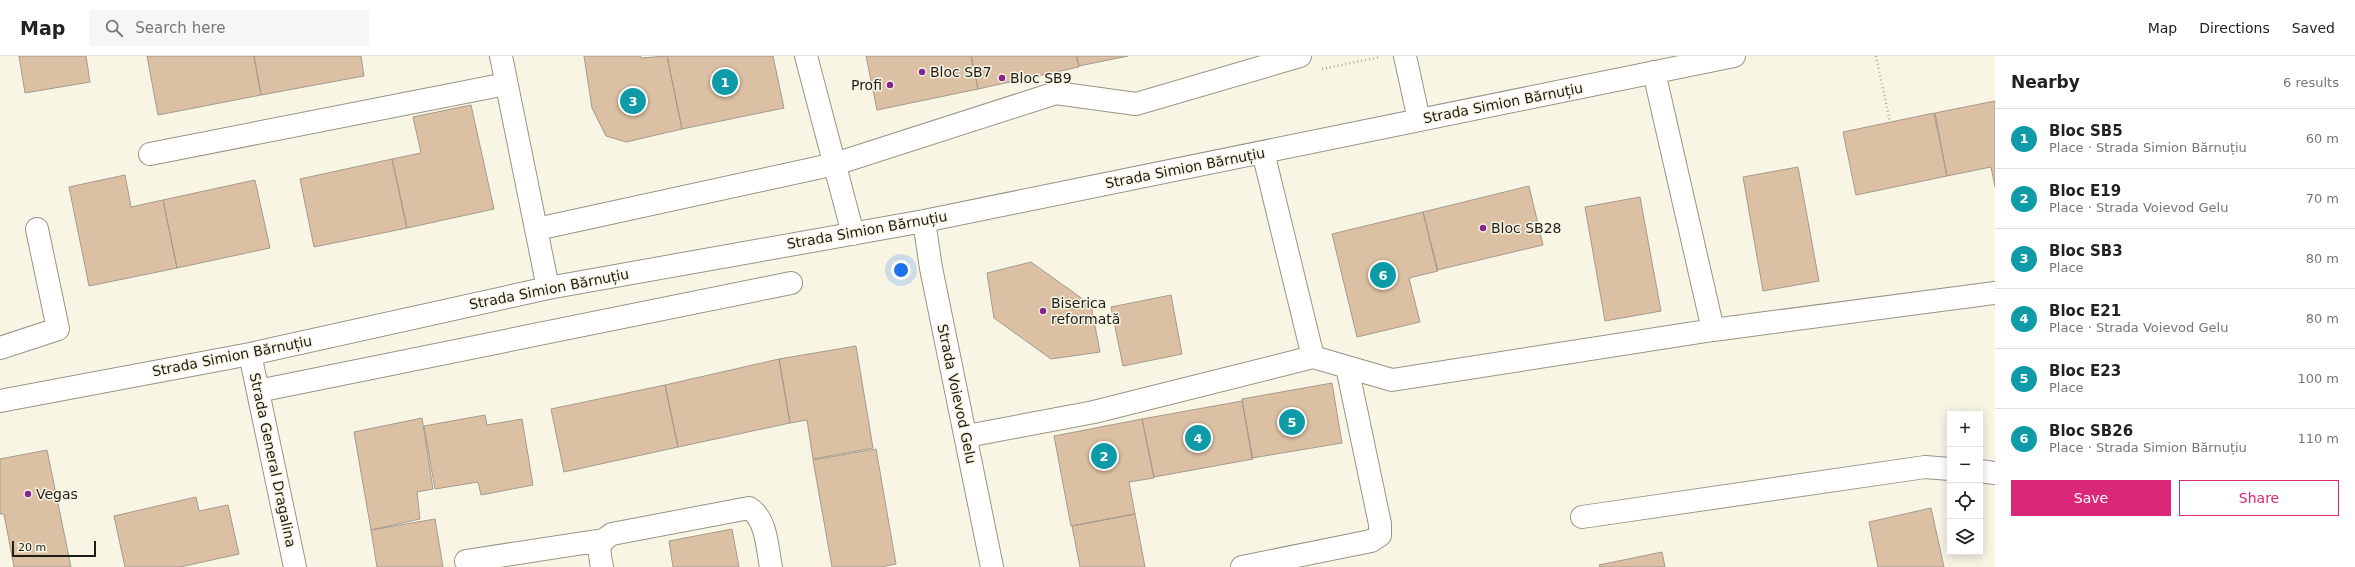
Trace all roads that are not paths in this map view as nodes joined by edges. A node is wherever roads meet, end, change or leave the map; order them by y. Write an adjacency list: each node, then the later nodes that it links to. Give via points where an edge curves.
1 (500, 56): 7 (street)
2 (806, 56): 11 (street)
3 (1300, 56): 11 (street, via 1136,104 1056,93)
4 (1405, 56): 8 (street)
5 (1734, 56): 6 (street, Strada Simion Bărnuțiu)
6 (1654, 72): 8 (street, Strada Simion Bărnuțiu); 19 (street)
7 (506, 84): 10 (street); 14 (street)
8 (1419, 120): 9 (street, Strada Simion Bărnuțiu)
9 (1263, 152): 12 (street, Strada Simion Bărnuțiu); 22 (street)
10 (150, 154)
11 (835, 164): 14 (street); 15 (street)
12 (924, 221): 15 (street, Strada Simion Bărnuțiu); 26 (street, Strada Voievod Gelu, via 931,268)
13 (37, 229): 20 (street, via 58,329)
14 (537, 230): 17 (street)
15 (853, 234): 17 (street, Strada Simion Bărnuțiu)
16 (791, 283): 24 (street)
17 (548, 288): 21 (street, Strada Simion Bărnuțiu)
18 (1995, 293): 19 (street)
19 (1713, 330): 23 (street, via 1392,380)
20 (0, 348)
21 (250, 354): 24 (street, Strada General Dragalina); 25 (street, Strada Simion Bărnuțiu)
22 (1313, 357): 23 (street); 26 (street, via 1094,412)
23 (1347, 367): 37 (street, via 1380,524 1380,535 1371,541)
24 (258, 391): 33 (street, Strada General Dragalina)
25 (0, 401)
26 (967, 436): 36 (street, Strada Voievod Gelu)
27 (1947, 469): 30 (street, via 1925,467)
28 (1983, 471): 29 (street)
29 (1995, 473)
30 (1582, 517)
31 (602, 540): 32 (street); 34 (street, via 599,549); 35 (street, via 612,534 749,508 756,512 761,520)
32 (466, 562)
33 (295, 567)
34 (602, 567)
35 (771, 567)
36 (992, 567)
37 (1242, 567)

